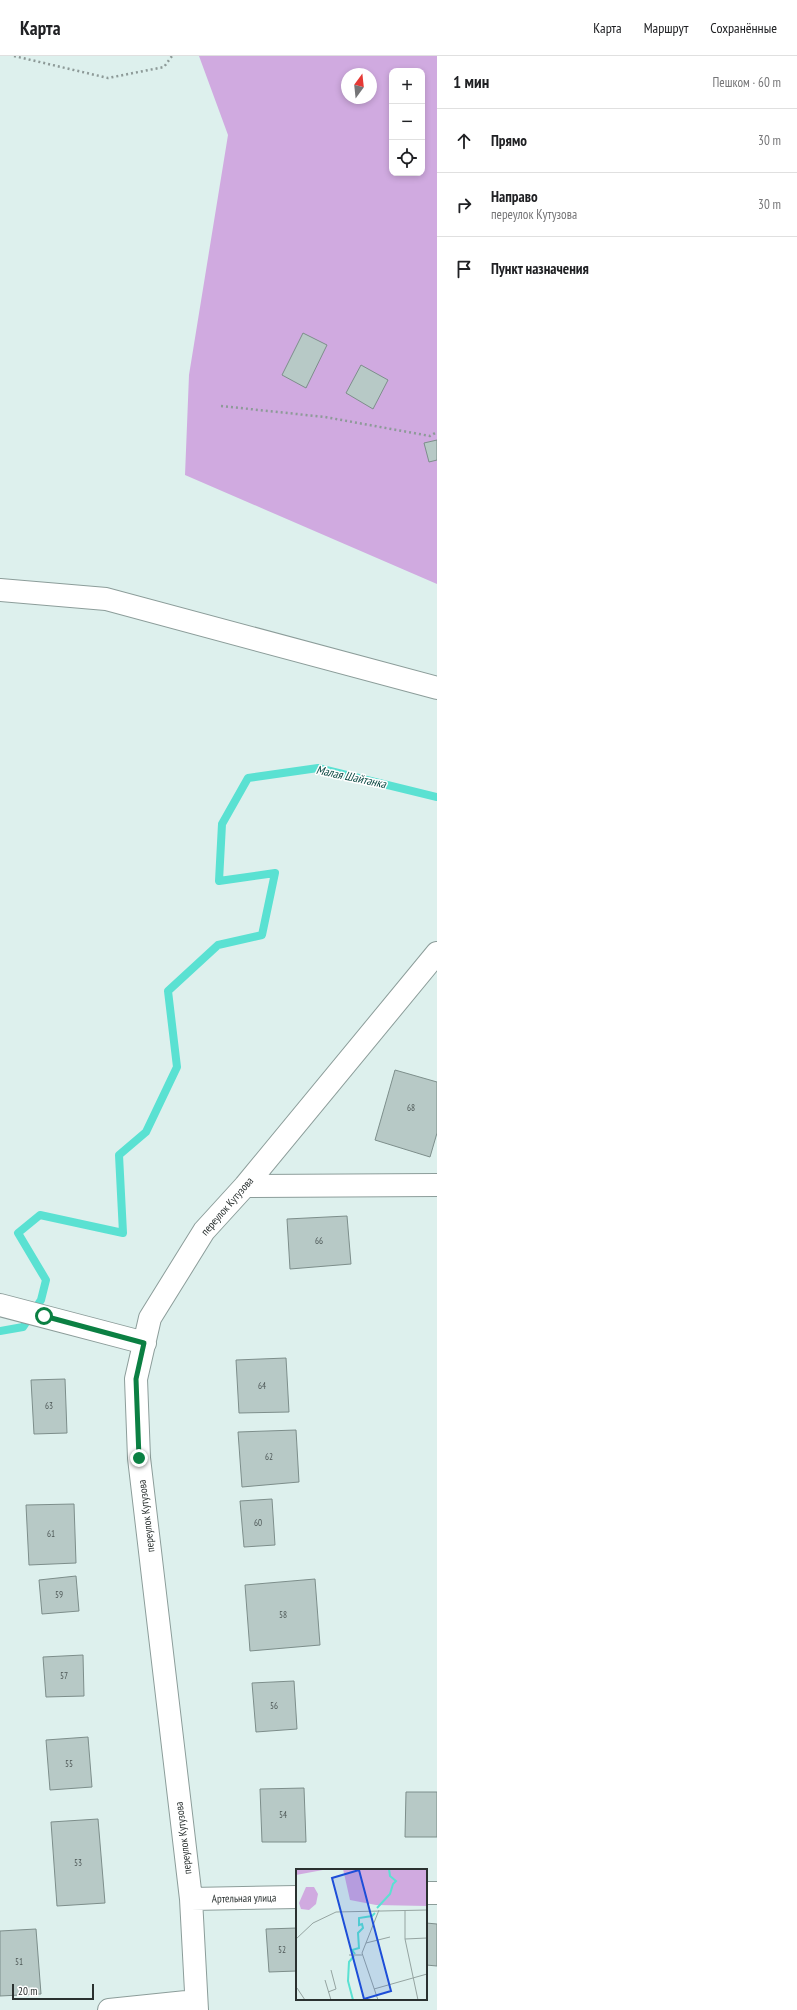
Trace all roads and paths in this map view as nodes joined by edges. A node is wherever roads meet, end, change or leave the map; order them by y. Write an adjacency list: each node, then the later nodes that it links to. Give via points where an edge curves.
1 (14, 56): 2 (path, via 108,78 164,68)
2 (172, 56)
3 (221, 406): 4 (path, via 325,417 430,436)
4 (437, 432)
5 (0, 590): 6 (street, via 106,599)
6 (437, 688)
7 (437, 954): 9 (street, переулок Кутузова)
8 (437, 1185): 9 (street)
9 (246, 1186): 11 (street, переулок Кутузова, via 204,1232 150,1318)
10 (9, 1307): 11 (street)
11 (144, 1343): 13 (street, переулок Кутузова, via 136,1379 139,1458)
12 (296, 1896): 13 (street, Артельная улица)
13 (190, 1899): 14 (street, переулок Кутузова)
14 (196, 2006): 15 (street)
15 (109, 2010)

